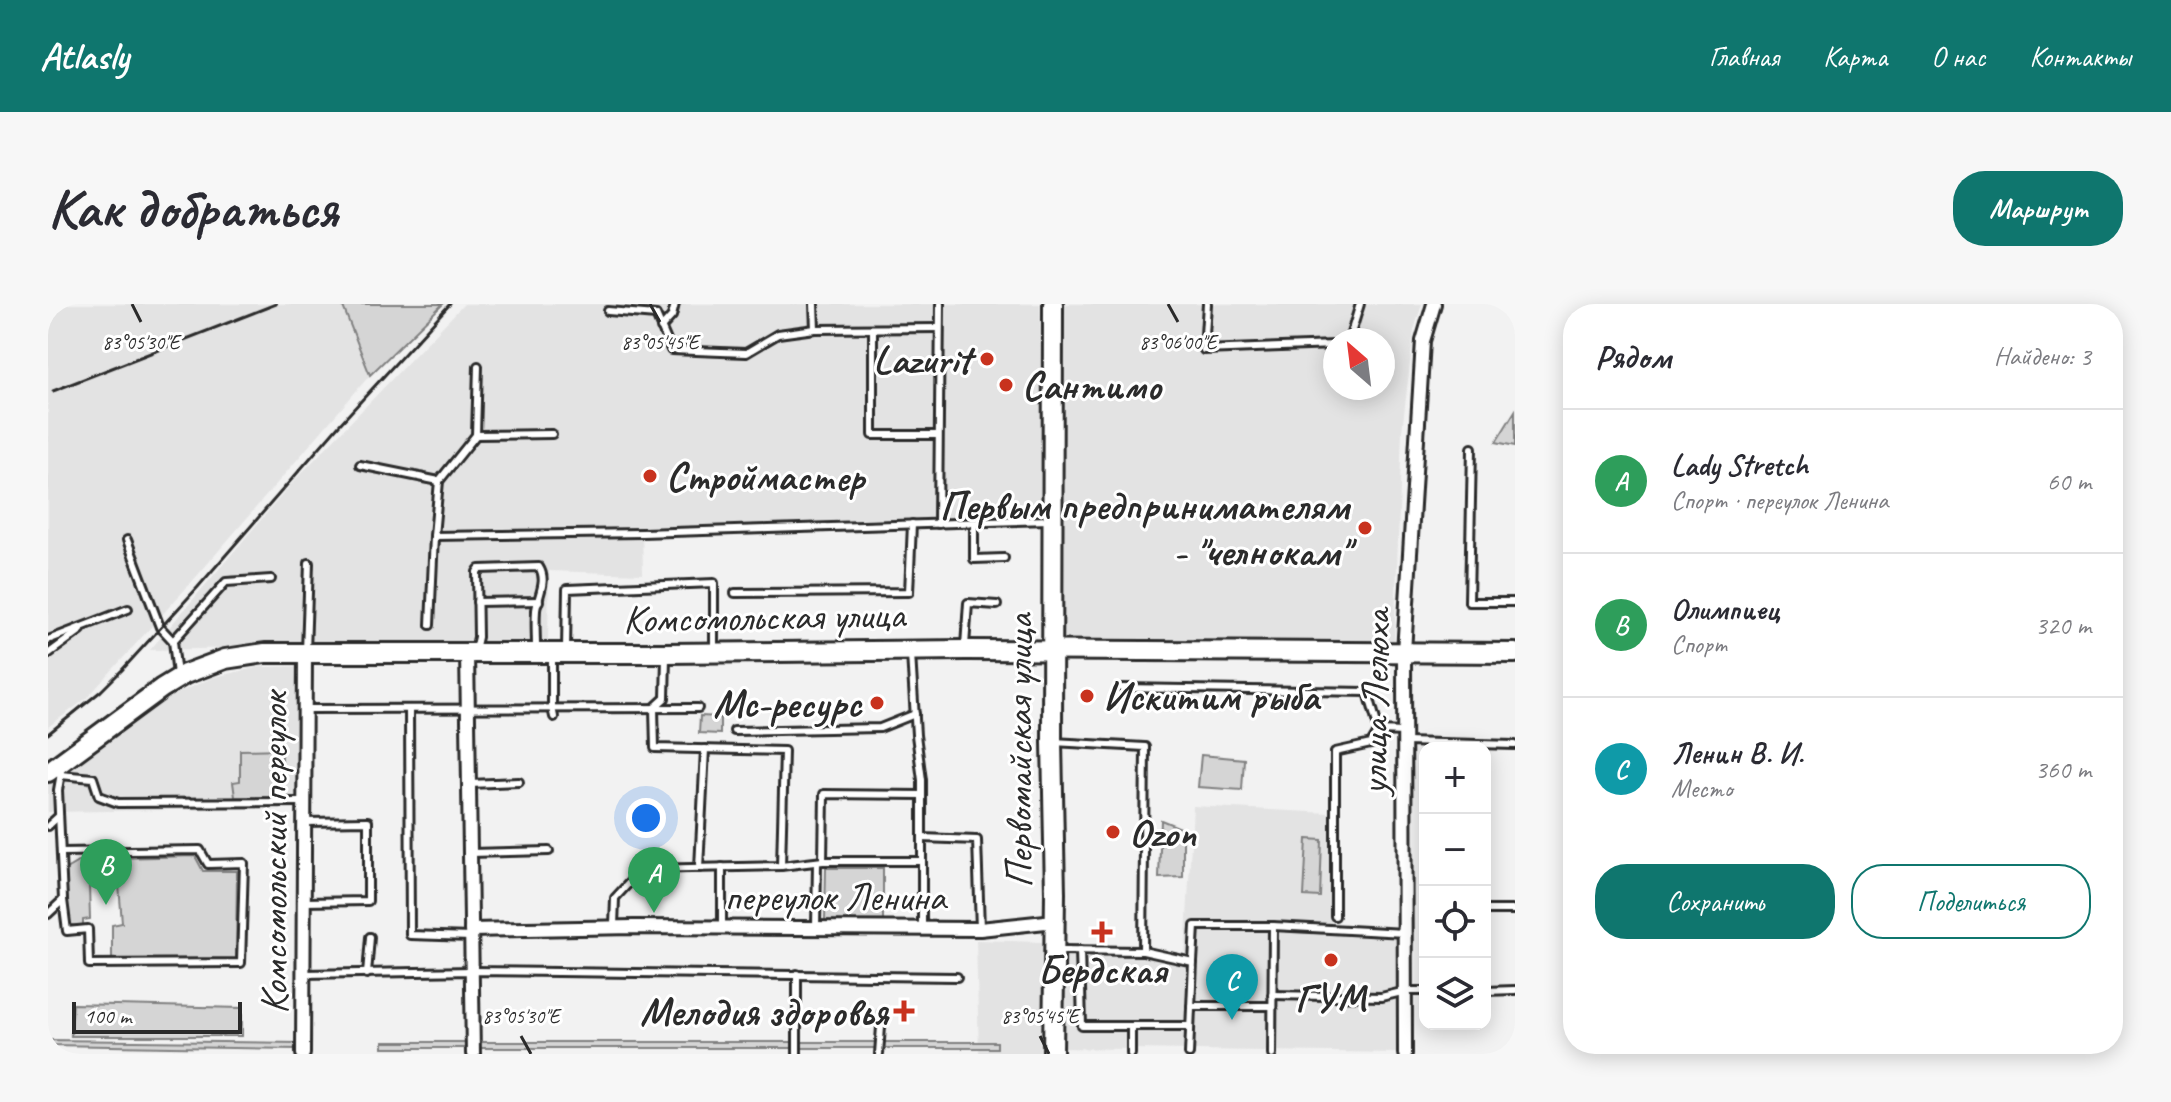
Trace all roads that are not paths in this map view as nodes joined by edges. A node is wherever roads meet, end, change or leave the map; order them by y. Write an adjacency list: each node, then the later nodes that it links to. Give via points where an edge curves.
1 (675, 304): 9 (lane)
2 (814, 304): 12 (lane)
3 (940, 304): 10 (lane)
4 (1053, 304): 22 (street, Первомайская улица)
5 (1207, 304): 14 (lane, via 1204,350)
6 (1360, 304): 11 (lane)
7 (1434, 304): 45 (street, улица Лелюха, via 1423,341)
8 (608, 311): 9 (lane, via 656,315)
9 (661, 328): 12 (lane, via 671,350 746,353 778,334)
10 (939, 328): 13 (lane); 18 (lane)
11 (1353, 328)
12 (815, 329): 13 (lane)
13 (873, 329): 18 (lane, via 873,435)
14 (1323, 345)
15 (478, 366): 17 (lane)
16 (552, 434): 17 (lane)
17 (476, 435): 21 (lane)
18 (938, 435): 25 (lane)
19 (1472, 448): 34 (lane, via 1469,602)
20 (360, 465): 21 (lane)
21 (439, 481): 26 (lane)
22 (1053, 520): 23 (lane); 43 (street, Первомайская улица)
23 (974, 523): 25 (lane); 28 (lane, via 974,559)
24 (912, 524): 25 (lane); 26 (lane); 31 (lane, via 909,592)
25 (938, 524)
26 (434, 536): 38 (lane)
27 (127, 540): 40 (lane, via 160,627)
28 (1004, 558)
29 (309, 563): 46 (lane)
30 (271, 579): 40 (lane, via 226,582)
31 (735, 593)
32 (539, 601): 33 (lane); 33 (lane, via 542,571 525,567 479,569); 48 (lane, via 536,607)
33 (477, 602): 47 (lane, via 478,637)
34 (1515, 602)
35 (997, 605): 42 (lane, via 968,603)
36 (128, 609): 37 (lane)
37 (89, 624): 39 (lane); 51 (lane)
38 (430, 625)
39 (48, 640)
40 (173, 641): 52 (lane)
41 (911, 650): 42 (street, Комсомольская улица); 44 (street, Комсомольская улица); 60 (lane)
42 (965, 650): 43 (street, Комсомольская улица)
43 (1052, 650): 45 (street, Комсомольская улица); 65 (street, Первомайская улица)
44 (714, 652): 48 (lane, via 714,583 567,589); 49 (street, Комсомольская улица)
45 (1404, 652): 50 (street, Комсомольская улица); 64 (street, улица Лелюха)
46 (305, 653): 47 (street, Комсомольская улица); 52 (street, Комсомольская улица, via 225,659); 57 (street, Комсомольский переулок)
47 (470, 653): 48 (street, Комсомольская улица); 59 (street)
48 (552, 653): 49 (street, Комсомольская улица); 54 (lane)
49 (666, 653): 55 (lane, via 665,698)
50 (1515, 653)
51 (48, 654)
52 (177, 678): 70 (street, Комсомольская улица)
53 (1122, 688): 63 (lane, via 1368,692)
54 (552, 708): 55 (lane); 59 (lane); 61 (lane)
55 (654, 708): 56 (lane); 69 (lane, via 655,748)
56 (698, 708)
57 (306, 709): 58 (lane); 74 (street, Комсомольский переулок)
58 (409, 709): 59 (lane); 100 (lane, via 410,935)
59 (467, 709): 72 (street)
60 (915, 714): 62 (lane, via 880,728); 73 (lane)
61 (554, 717)
62 (734, 731)
63 (1379, 731): 64 (lane); 92 (lane, via 1371,744 1335,752)
64 (1404, 737): 66 (lane); 101 (street, улица Лелюха)
65 (1052, 742): 93 (street, Первомайская улица); 105 (lane, via 1145,747)
66 (1443, 742)
67 (1515, 745): 68 (lane)
68 (1491, 746)
69 (705, 749): 84 (lane, via 784,751); 86 (lane)
70 (58, 769): 74 (lane, via 93,778 99,796 118,803); 75 (lane)
71 (519, 782): 72 (lane)
72 (469, 784): 81 (street)
73 (922, 795): 78 (lane); 83 (lane, via 824,794)
74 (305, 802): 76 (street, Комсомольский переулок)
75 (59, 816): 77 (lane); 80 (lane)
76 (305, 822): 88 (street, Комсомольский переулок); 88 (lane, via 368,821 368,901)
77 (48, 826)
78 (922, 838): 82 (lane); 99 (lane, via 977,840)
79 (549, 851): 81 (lane)
80 (61, 852): 87 (lane); 87 (lane, via 200,850 208,864 244,863 241,963 89,964 88,929 67,931)
81 (470, 853): 100 (street)
82 (922, 861): 83 (lane); 98 (lane)
83 (820, 862): 84 (lane); 97 (lane)
84 (781, 866): 85 (lane)
85 (722, 867): 86 (lane); 96 (lane)
86 (699, 868): 95 (lane, via 642,869 615,898)
87 (63, 900): 91 (lane)
88 (304, 902): 108 (street, Комсомольский переулок)
89 (1491, 910): 90 (lane)
90 (1515, 910)
91 (48, 914)
92 (1335, 916)
93 (1055, 921): 99 (street, переулок Ленина); 103 (street, Первомайская улица)
94 (1273, 926): 101 (lane); 106 (lane, via 1195,926); 116 (lane)
95 (614, 928): 96 (street, переулок Ленина); 100 (street, переулок Ленина)
96 (722, 928): 97 (street, переулок Ленина)
97 (816, 928): 98 (street, переулок Ленина)
98 (922, 929): 99 (street, переулок Ленина)
99 (980, 929)
100 (471, 933): 107 (street)
101 (1406, 933): 113 (street, улица Лелюха)
102 (370, 937): 109 (lane)
103 (1054, 950): 104 (lane); 126 (street, Первомайская улица)
104 (1080, 950): 105 (lane); 120 (lane, via 1082,1026)
105 (1143, 951): 106 (lane)
106 (1193, 962): 117 (lane)
107 (472, 971): 109 (lane); 110 (lane); 123 (street)
108 (304, 974): 109 (lane); 122 (street, Комсомольский переулок)
109 (367, 974)
110 (797, 974): 111 (lane); 124 (lane)
111 (957, 977)
112 (1515, 990): 115 (lane)
113 (1406, 991): 114 (lane); 116 (lane, via 1381,997); 130 (street, улица Лелюха)
114 (1419, 991)
115 (1491, 991)
116 (1272, 995): 118 (lane)
117 (1191, 1006): 118 (lane); 121 (lane)
118 (1272, 1006): 129 (lane)
119 (882, 1013): 125 (lane)
120 (1131, 1026): 121 (lane); 127 (lane)
121 (1190, 1026): 128 (lane)
122 (303, 1054)
123 (473, 1054)
124 (797, 1054)
125 (879, 1054)
126 (1053, 1054)
127 (1131, 1054)
128 (1189, 1054)
129 (1272, 1054)
130 (1405, 1054)

